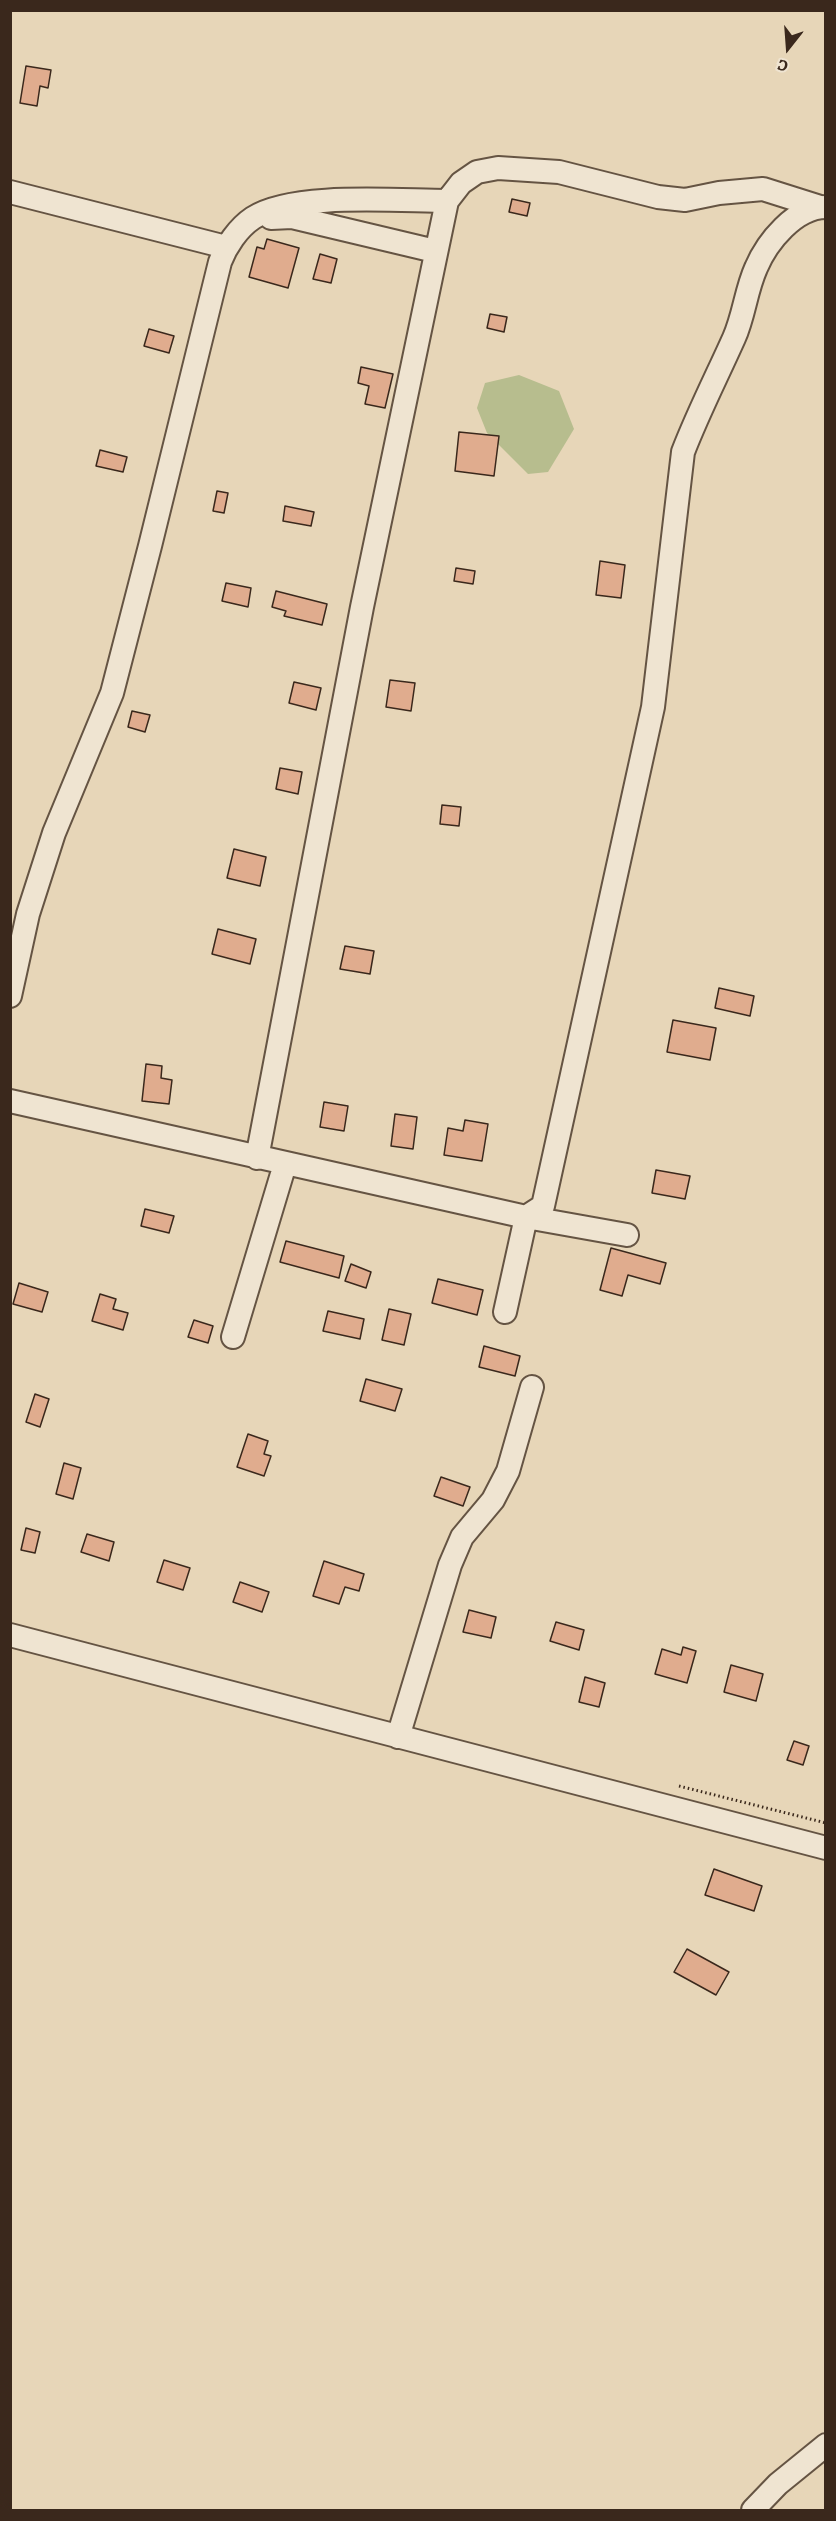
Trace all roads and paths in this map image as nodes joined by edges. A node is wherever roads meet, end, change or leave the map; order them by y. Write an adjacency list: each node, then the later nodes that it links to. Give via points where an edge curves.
1 (10, 192): 5 (street)
2 (447, 201): 3 (street, via 461,183 477,172 498,168 559,172 685,200 763,189); 4 (street, via 325,200 272,209); 6 (street)
3 (823, 207): 11 (street, via 800,214 775,237 756,267 735,336 682,452 653,707 543,1206)
4 (252, 219): 5 (street); 6 (street, via 292,217)
5 (226, 246): 7 (street, via 112,693 54,833 28,914)
6 (435, 251): 9 (street, via 362,607)
7 (10, 996)
8 (10, 1101): 9 (street)
9 (257, 1158): 10 (street)
10 (285, 1164): 11 (street); 14 (street)
11 (526, 1217): 12 (street); 13 (street)
12 (627, 1235)
13 (505, 1312)
14 (232, 1337)
15 (532, 1387): 17 (street, via 507,1471 494,1500 462,1537 450,1565)
16 (10, 1635): 17 (street)
17 (398, 1737): 18 (street)
18 (825, 1848)
19 (825, 2445): 20 (street, via 778,2484)
20 (753, 2511)

